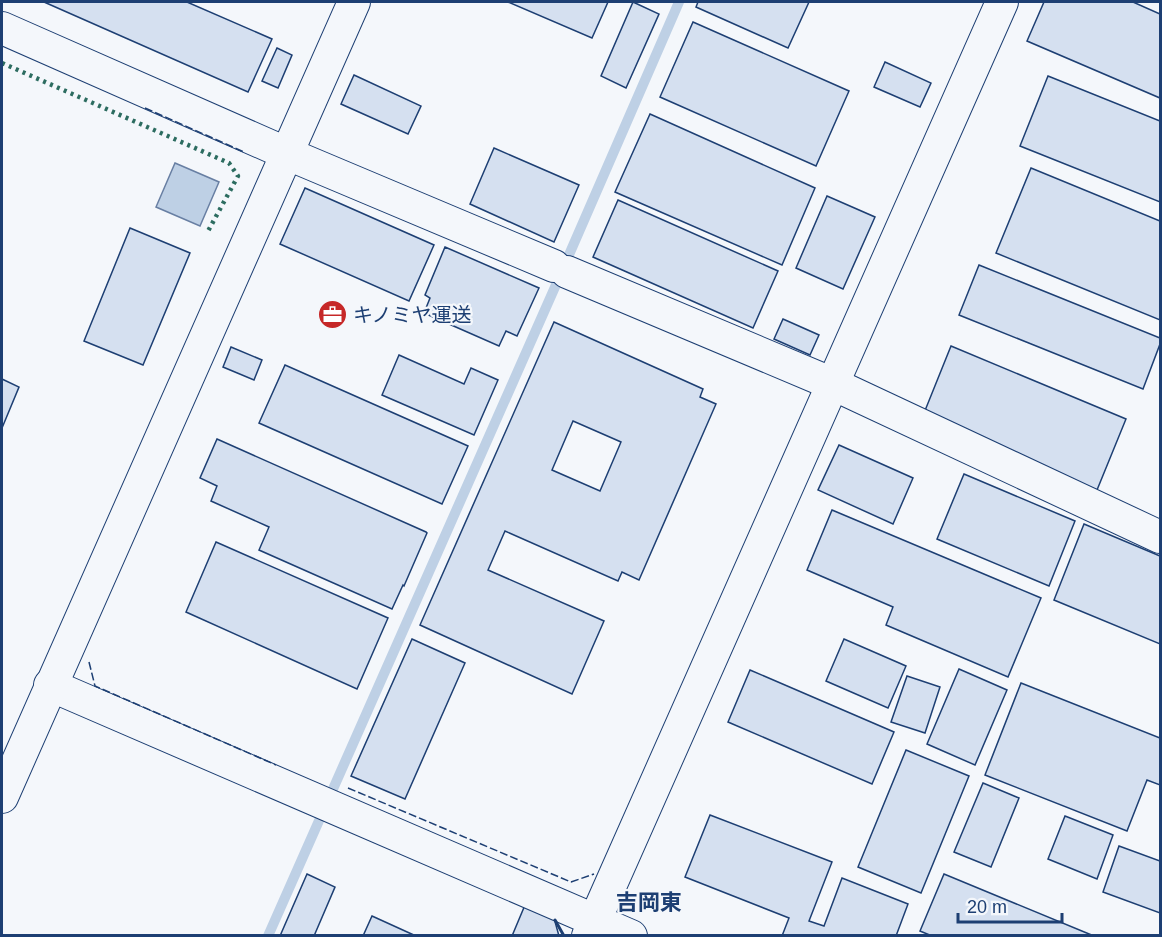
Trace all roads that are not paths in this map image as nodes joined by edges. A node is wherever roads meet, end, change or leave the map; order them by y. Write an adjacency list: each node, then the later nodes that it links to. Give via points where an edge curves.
1 (354, 2): 4 (street)
2 (1002, 2): 5 (street)
3 (2, 28): 4 (street)
4 (288, 154): 5 (street); 7 (street)
5 (833, 384): 6 (street); 9 (street)
6 (1161, 537)
7 (50, 685): 8 (street); 9 (street, via 325,803)
8 (2, 797)
9 (592, 928): 10 (street)
10 (631, 936)

